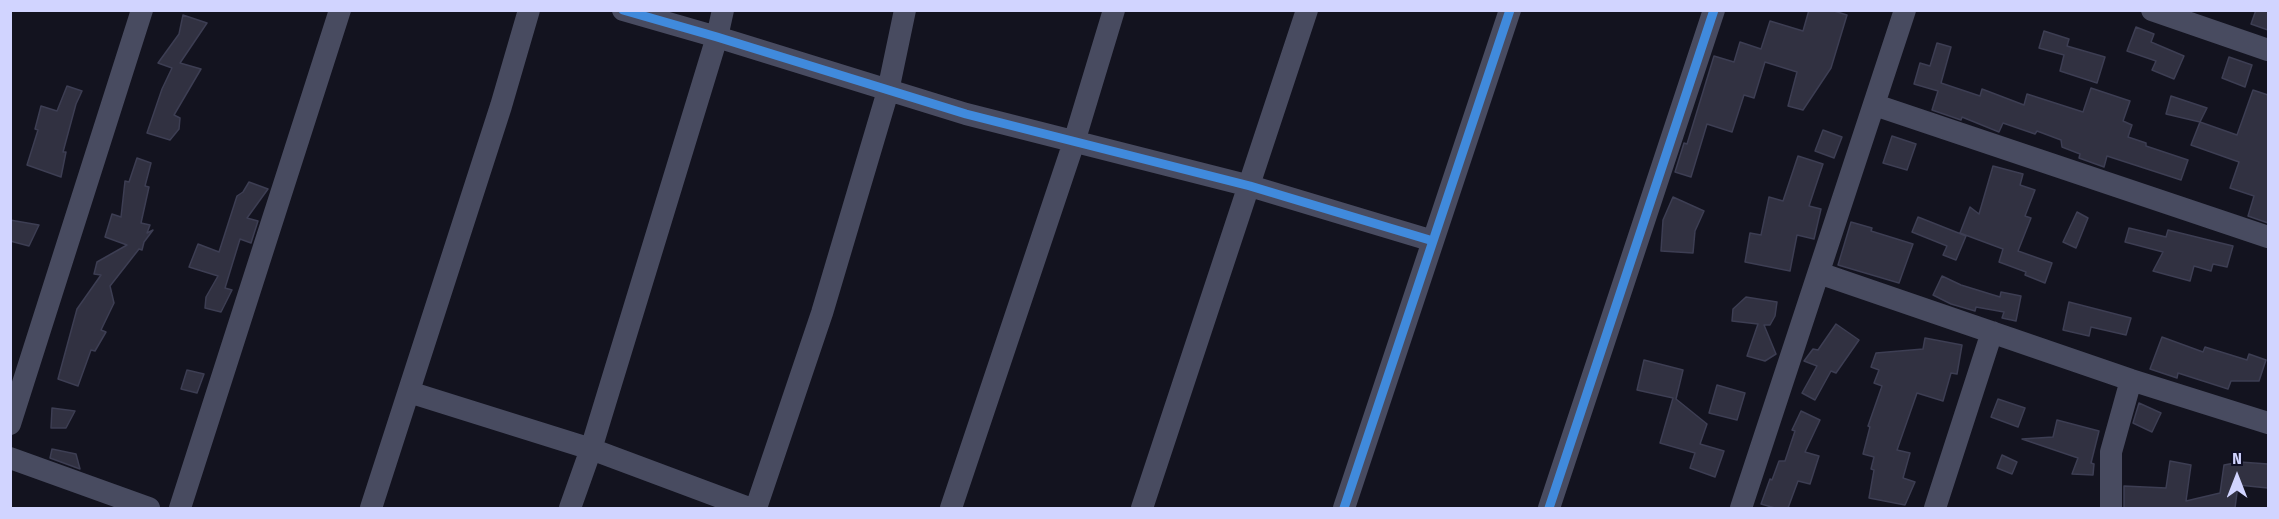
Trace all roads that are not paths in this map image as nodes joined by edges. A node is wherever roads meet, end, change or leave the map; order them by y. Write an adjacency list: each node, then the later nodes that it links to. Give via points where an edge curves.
1 (142, 10): 26 (street)
2 (340, 10): 30 (street)
3 (529, 10): 24 (street)
4 (623, 10): 13 (street)
5 (723, 10): 13 (street)
6 (905, 10): 15 (street)
7 (1114, 10): 17 (street)
8 (1307, 10): 18 (street)
9 (1510, 10): 20 (street)
10 (1714, 10): 38 (street)
11 (1905, 10): 16 (street)
12 (2152, 10): 14 (street)
13 (717, 37): 15 (street); 27 (street)
14 (2268, 50)
15 (888, 91): 17 (street); 34 (street, via 822,312)
16 (1875, 105): 19 (street); 21 (street)
17 (1074, 142): 18 (street); 35 (street)
18 (1250, 186): 20 (street); 36 (street)
19 (2268, 237)
20 (1433, 241): 37 (street)
21 (1819, 273): 22 (street); 39 (street)
22 (1992, 332): 23 (street); 40 (street)
23 (2131, 380): 25 (street); 41 (street, via 2111,452)
24 (408, 392): 27 (street); 31 (street)
25 (2268, 423)
26 (10, 424)
27 (591, 449): 32 (street); 33 (street)
28 (10, 458): 29 (street)
29 (149, 508)
30 (180, 508)
31 (370, 508)
32 (570, 508)
33 (749, 508)
34 (756, 508)
35 (951, 508)
36 (1142, 508)
37 (1344, 508)
38 (1549, 508)
39 (1741, 508)
40 (1935, 508)
41 (2111, 508)

